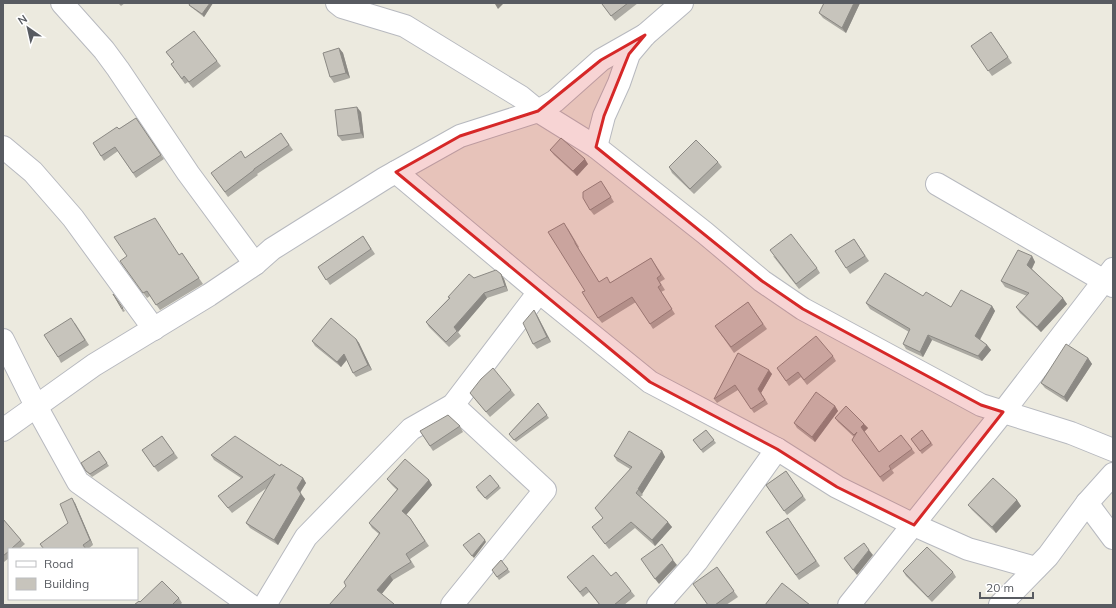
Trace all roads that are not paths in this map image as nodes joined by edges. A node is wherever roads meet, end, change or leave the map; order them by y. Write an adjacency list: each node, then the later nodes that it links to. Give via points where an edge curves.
1 (62, 3): 10 (street, via 104,50 188,173)
2 (337, 3): 5 (street, via 342,7 405,26 521,97)
3 (682, 3): 4 (street)
4 (645, 36): 5 (street, via 601,60 554,101); 7 (street, via 629,54 604,116)
5 (538, 111): 7 (street); 8 (street, via 460,136)
6 (3, 147): 13 (street, via 33,172 73,218)
7 (596, 147): 17 (street, via 762,281 802,309 981,405)
8 (396, 172): 10 (street, via 272,248); 12 (street)
9 (937, 184): 11 (street)
10 (255, 264): 13 (street, via 209,296)
11 (1110, 278): 17 (street)
12 (539, 292): 15 (street); 19 (street, via 650,382)
13 (154, 329): 16 (street, via 94,365)
14 (3, 340): 16 (street)
15 (453, 405): 27 (street, via 411,429 306,537); 28 (street, via 544,490)
16 (36, 406): 18 (street); 26 (street, via 78,482)
17 (1003, 412): 20 (street, via 1071,433); 23 (street)
18 (3, 430)
19 (777, 449): 23 (street, via 837,487); 29 (street, via 697,561)
20 (1113, 450)
21 (1113, 474): 22 (street)
22 (1087, 503): 24 (street); 25 (street, via 1048,556)
23 (914, 525): 25 (street, via 968,549); 30 (street)
24 (1113, 538)
25 (1036, 568): 31 (street)
26 (250, 605)
27 (265, 605)
28 (452, 605)
29 (658, 605)
30 (849, 605)
31 (1000, 605)

